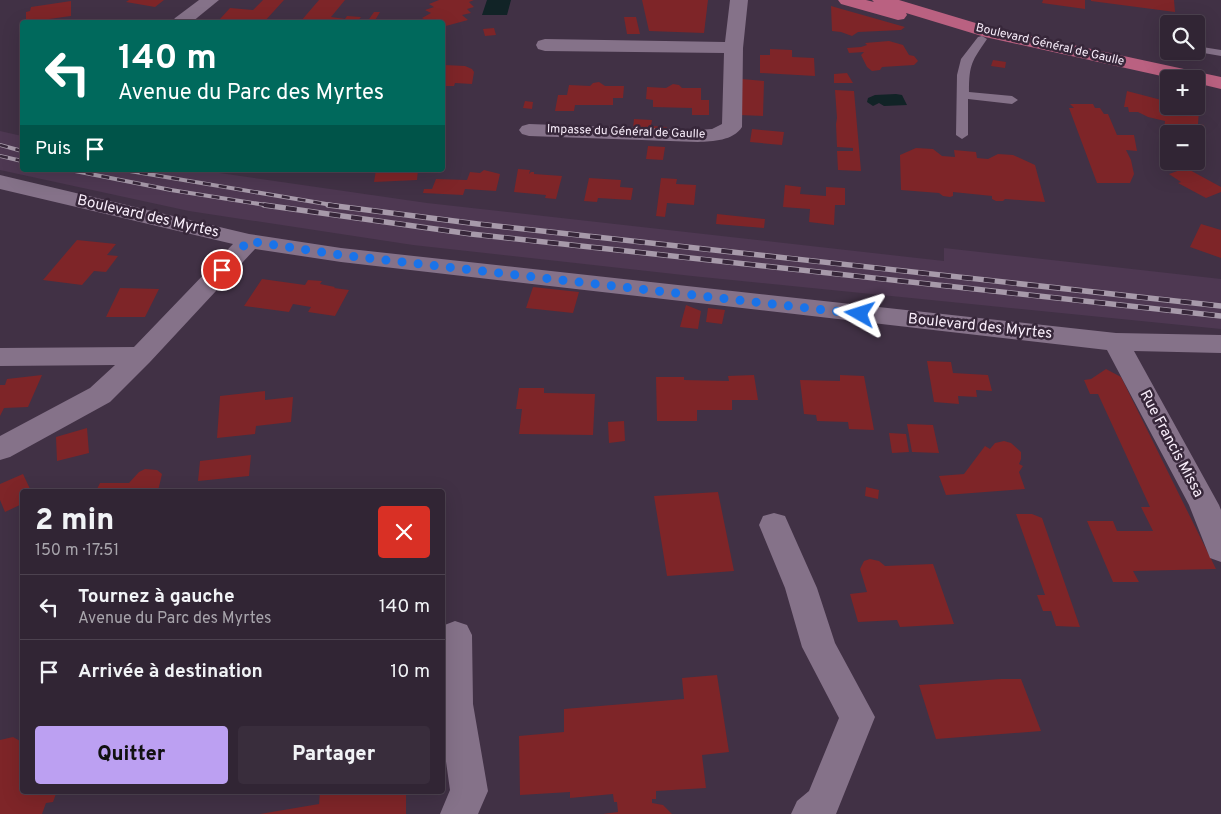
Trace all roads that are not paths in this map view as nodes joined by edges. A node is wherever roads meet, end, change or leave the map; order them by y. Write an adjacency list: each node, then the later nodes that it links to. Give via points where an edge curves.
1 (210, 0): 5 (street)
2 (739, 0): 8 (street, Impasse du Général de Gaulle)
3 (847, 0): 6 (main road, Boulevard Général de Gaulle)
4 (881, 0): 12 (main road, Boulevard Général de Gaulle, via 985,32)
5 (184, 20)
6 (982, 39): 11 (main road, Boulevard Général de Gaulle); 15 (lane, via 967,59)
7 (545, 46): 8 (street)
8 (734, 48): 17 (street, Impasse du Général de Gaulle, via 732,127 725,132 698,136)
9 (1205, 50): 10 (lane)
10 (1221, 53)
11 (1160, 80)
12 (1221, 83)
13 (1205, 90): 14 (main road)
14 (1221, 93)
15 (963, 95): 16 (lane); 18 (lane)
16 (1012, 100)
17 (529, 130)
18 (962, 135)
19 (0, 182): 20 (street, Boulevard des Myrtes)
20 (248, 241): 21 (street, Boulevard des Myrtes, via 341,255); 23 (street)
21 (1116, 342): 22 (street, Boulevard des Myrtes); 27 (street, Rue Francis Missa, via 1204,505)
22 (1221, 344)
23 (141, 356): 24 (street); 25 (street, via 100,395)
24 (0, 357)
25 (0, 448)
26 (774, 525): 30 (street, via 800,588 819,647 857,717 822,804)
27 (1221, 549)
28 (456, 635): 29 (street, via 456,704 469,791)
29 (459, 814)
30 (810, 814)

